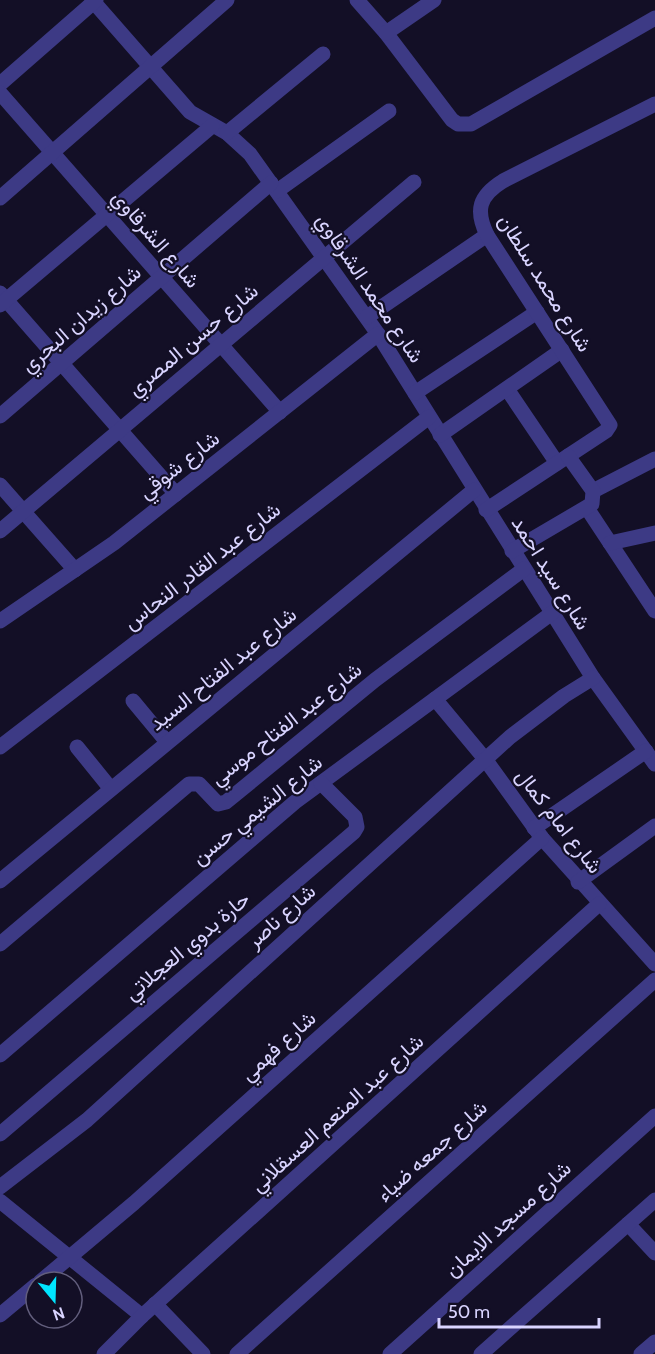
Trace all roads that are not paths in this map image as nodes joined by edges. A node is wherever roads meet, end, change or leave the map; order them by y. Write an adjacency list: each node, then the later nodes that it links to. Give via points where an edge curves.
1 (227, 0): 8 (street)
2 (357, 0): 6 (street)
3 (434, 0): 6 (street)
4 (94, 1): 8 (street, شارع محمد الشرقاوي); 9 (street)
5 (655, 18): 6 (street, via 471,124 452,120)
6 (386, 33)
7 (323, 54): 14 (street)
8 (150, 66): 13 (street, شارع محمد الشرقاوي, via 190,112); 15 (street)
9 (0, 84)
10 (0, 93): 15 (street, شارع الشرقاوي)
11 (655, 104): 20 (street, شارع محمد سلطان, via 489,190 481,204 480,220)
12 (389, 111): 17 (street, شارع زيدان البحري)
13 (212, 126): 14 (street, شارع محمد الشرقاوي); 19 (street)
14 (227, 133): 17 (street, شارع محمد الشرقاوي, via 250,154)
15 (52, 153): 18 (street); 19 (street, شارع الشرقاوي)
16 (414, 182): 21 (street, شارع حسن المصري)
17 (274, 187): 21 (street, شارع محمد الشرقاوي); 22 (street, شارع زيدان البحري)
18 (0, 198)
19 (107, 215): 22 (street, شارع الشرقاوي); 23 (street)
20 (487, 235): 24 (street, شارع محمد سلطان); 25 (street)
21 (325, 258): 25 (street, شارع محمد الشرقاوي); 27 (street, شارع حسن المصري)
22 (162, 278): 27 (street, شارع الشرقاوي); 29 (street, شارع زيدان البحري)
23 (2, 300): 29 (street)
24 (537, 312): 28 (street, شارع محمد سلطان); 31 (street)
25 (367, 317): 26 (street, شارع محمد الشرقاوي)
26 (378, 334): 31 (street, شارع محمد الشرقاوي); 32 (street, شارع شوقي)
27 (221, 345): 32 (street, شارع الشرقاوي); 35 (street, شارع حسن المصري)
28 (562, 350): 30 (street); 37 (street, شارع محمد سلطان, via 610,425)
29 (62, 363): 33 (street, شارع زيدان البحري); 35 (street)
30 (507, 388): 36 (street); 37 (street)
31 (415, 393): 34 (street, شارع محمد الشرقاوي)
32 (280, 412): 42 (street, شارع شوقي)
33 (0, 416)
34 (429, 417): 36 (street, شارع محمد الشرقاوي); 59 (street, شارع عبد القادر النحاس)
35 (120, 429): 42 (street); 45 (street, شارع حسن المصري)
36 (440, 435): 40 (street, شارع محمد الشرقاوي)
37 (563, 459): 41 (street); 44 (street, شارع محمد سلطان)
38 (655, 459): 41 (street)
39 (0, 485): 45 (street)
40 (474, 490): 44 (street, شارع سيد احمد); 58 (street, شارع عبد الفتاح السيد)
41 (592, 491): 43 (street, via 592,504)
42 (176, 494): 51 (street, شارع شوقي)
43 (587, 508): 48 (street); 49 (street)
44 (486, 510): 49 (street, شارع سيد احمد)
45 (22, 511): 46 (street, شارع حسن المصري); 51 (street)
46 (0, 531)
47 (655, 533): 48 (street)
48 (610, 543): 52 (street)
49 (512, 551): 50 (street, شارع سيد احمد)
50 (524, 569): 53 (street, شارع سيد احمد); 70 (street, شارع عبد الفتاح موسي, via 375,680 226,802 218,804 199,784 189,784)
51 (75, 570): 54 (street, شارع شوقي)
52 (655, 611)
53 (552, 614): 55 (street, شارع سيد احمد); 56 (street, شارع الشيمي حسن)
54 (0, 621)
55 (593, 678): 61 (street, شارع سيد احمد); 62 (street, شارع ناصر, via 537,716)
56 (435, 699): 62 (street, شارع امام كمال); 63 (street, شارع الشيمي حسن)
57 (133, 701): 58 (street)
58 (167, 742): 64 (street, شارع عبد الفتاح السيد)
59 (0, 747)
60 (77, 747): 64 (street)
61 (650, 757): 66 (street, شارع فهمي)
62 (485, 759): 66 (street, شارع امام كمال); 76 (street, شارع ناصر, via 114,1097)
63 (321, 783): 73 (street, شارع الشيمي حسن); 75 (street, حارة بدوي العجلاتي, via 355,817 354,832)
64 (111, 789): 67 (street, شارع عبد الفتاح السيد)
65 (655, 826): 68 (street)
66 (538, 833): 68 (street, شارع امام كمال); 81 (street, شارع فهمي)
67 (0, 881)
68 (578, 882): 69 (street, شارع امام كمال)
69 (599, 904): 71 (street, شارع امام كمال); 84 (street, شارع عبد المنعم العسقلاني)
70 (0, 944)
71 (655, 964)
72 (655, 980): 90 (street, شارع جمعه ضياء)
73 (0, 1055)
74 (655, 1116): 91 (street, شارع مسجد الايمان)
75 (0, 1134)
76 (0, 1187)
77 (655, 1200): 79 (street)
78 (0, 1201): 81 (street)
79 (628, 1224): 80 (street); 92 (street)
80 (655, 1253)
81 (71, 1257): 82 (street, شارع فهمي); 86 (street)
82 (55, 1270)
83 (24, 1295): 85 (street)
84 (155, 1304): 86 (street, شارع عبد المنعم العسقلاني); 89 (street)
85 (0, 1315)
86 (142, 1316): 88 (street, شارع عبد المنعم العسقلاني)
87 (655, 1342): 93 (street)
88 (104, 1354)
89 (203, 1354)
90 (237, 1354)
91 (390, 1354)
92 (481, 1354)
93 (641, 1354)

